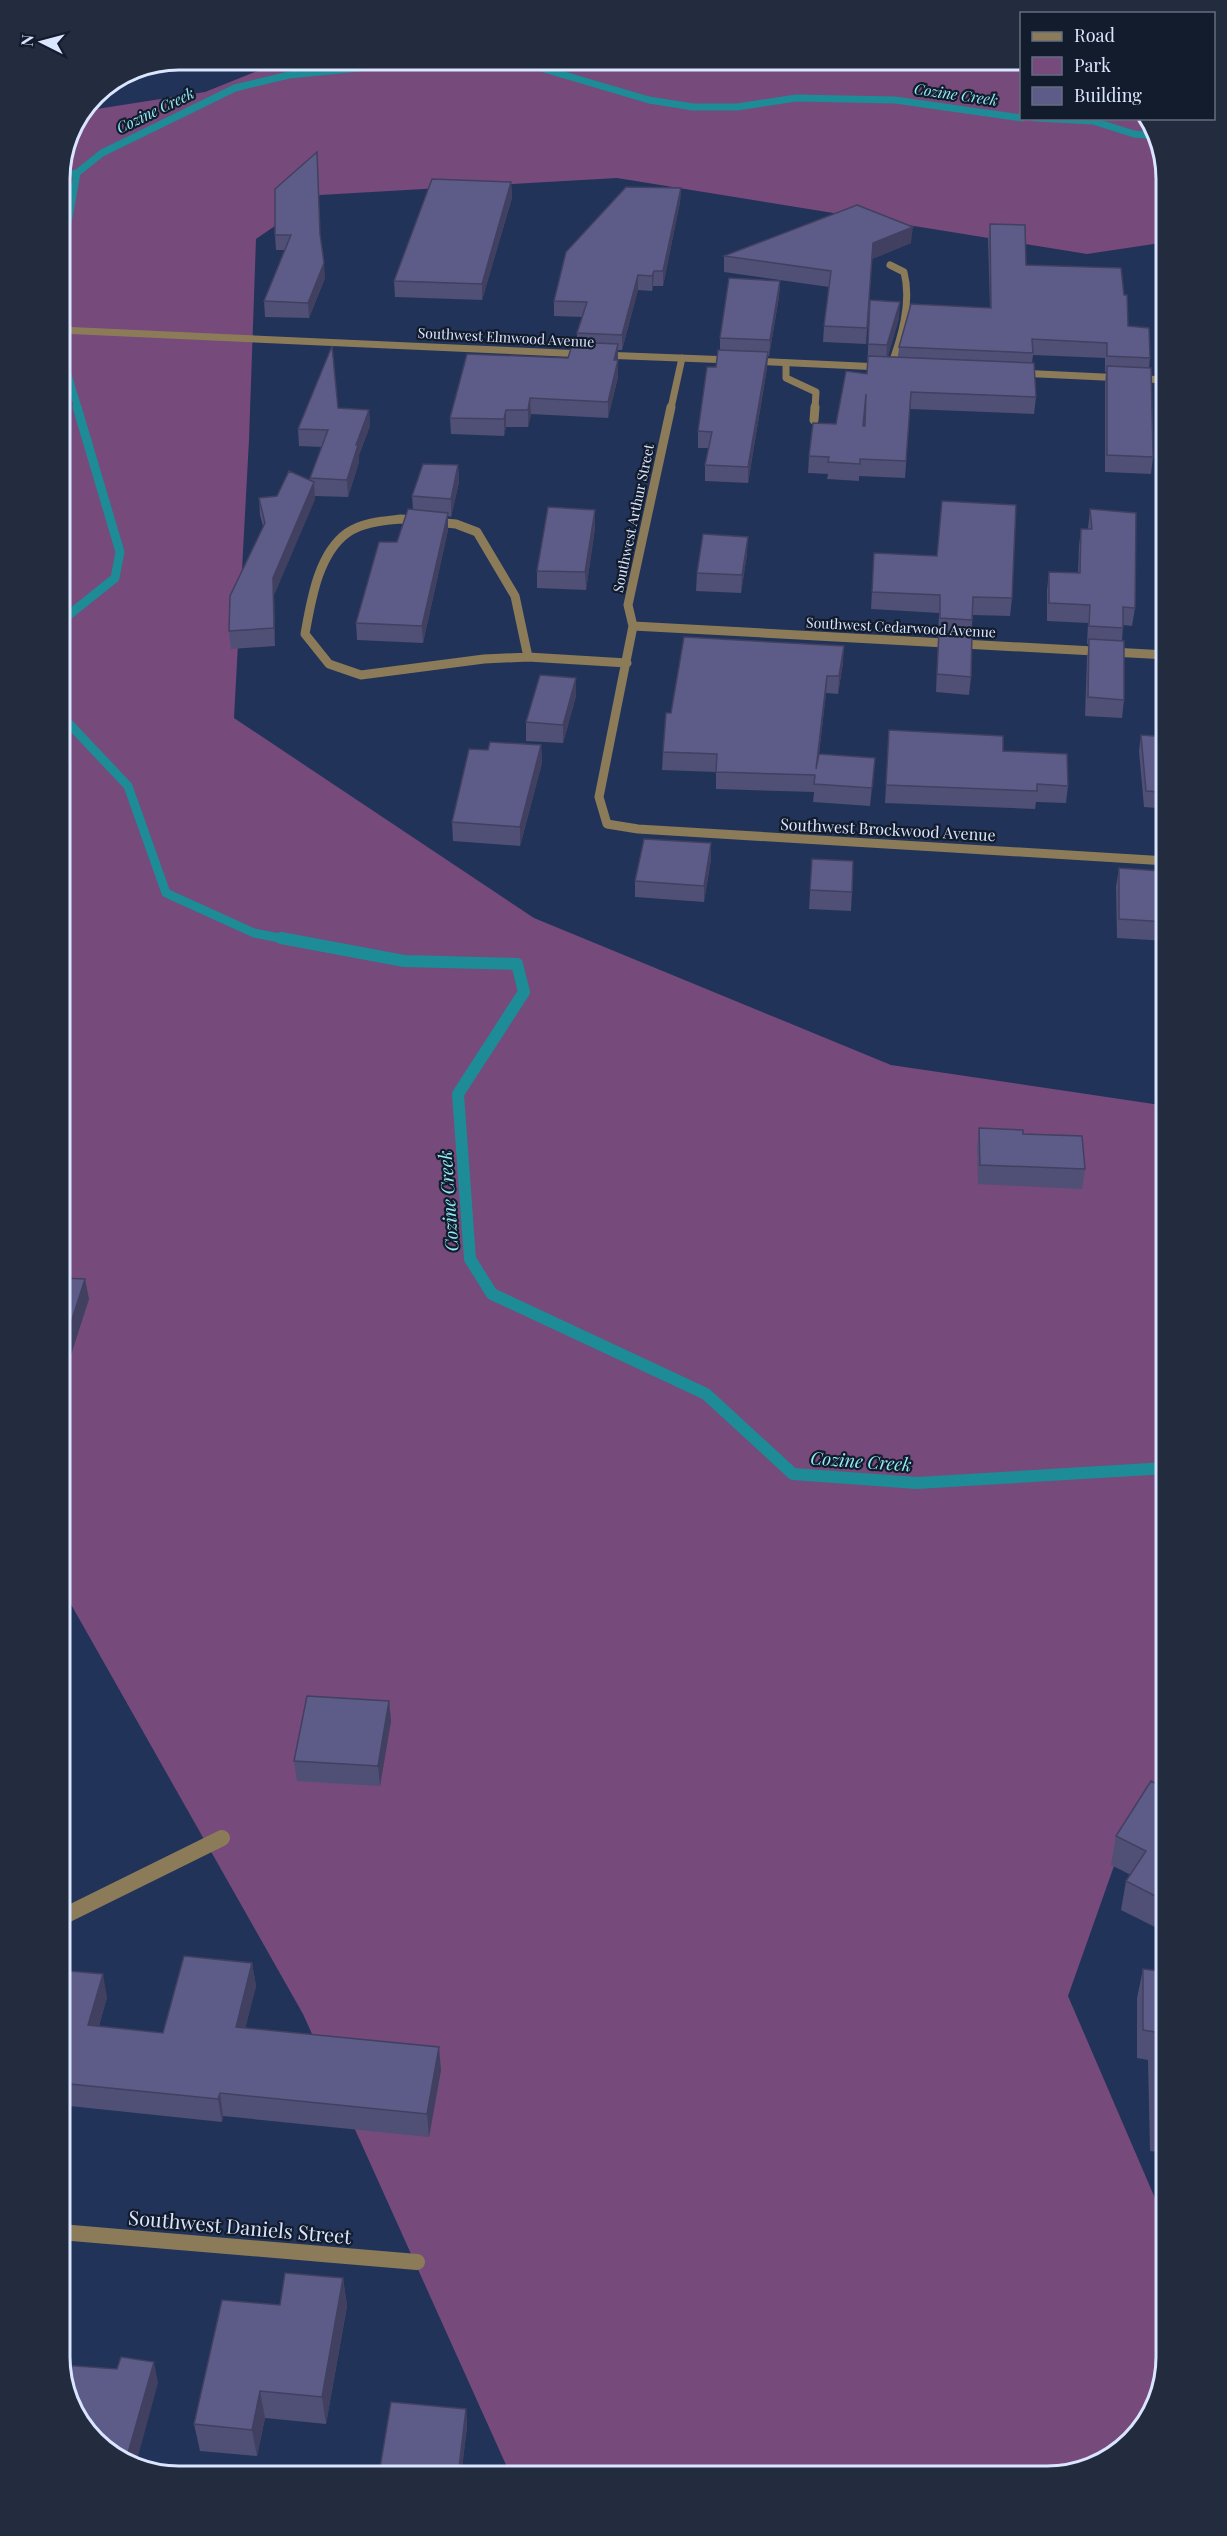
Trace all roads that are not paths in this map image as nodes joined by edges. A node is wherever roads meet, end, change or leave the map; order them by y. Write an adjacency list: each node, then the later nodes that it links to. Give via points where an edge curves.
1 (890, 265): 5 (street, via 903,272 908,288)
2 (71, 330): 3 (street, Southwest Elmwood Avenue)
3 (682, 358): 4 (street, Southwest Elmwood Avenue); 10 (street, Southwest Arthur Street, via 628,604)
4 (786, 363): 5 (street, Southwest Elmwood Avenue); 9 (street, via 786,378 816,392)
5 (890, 368): 6 (street, Southwest Elmwood Avenue)
6 (901, 368)
7 (1004, 373): 8 (street)
8 (1156, 380)
9 (814, 420)
10 (633, 626): 11 (street, Southwest Cedarwood Avenue); 13 (street, Southwest Arthur Street)
11 (1156, 654)
12 (528, 657): 12 (street, via 515,596 477,532 456,524 401,519 372,523 347,534 330,552 309,610 305,634 329,664 361,675); 13 (street)
13 (627, 663): 14 (street, Southwest Arthur Street, via 599,797)
14 (607, 824): 15 (street, Southwest Brockwood Avenue)
15 (1156, 860)
16 (222, 1838): 17 (street)
17 (70, 1913)
18 (70, 2233): 19 (street, Southwest Daniels Street)
19 (417, 2262)

